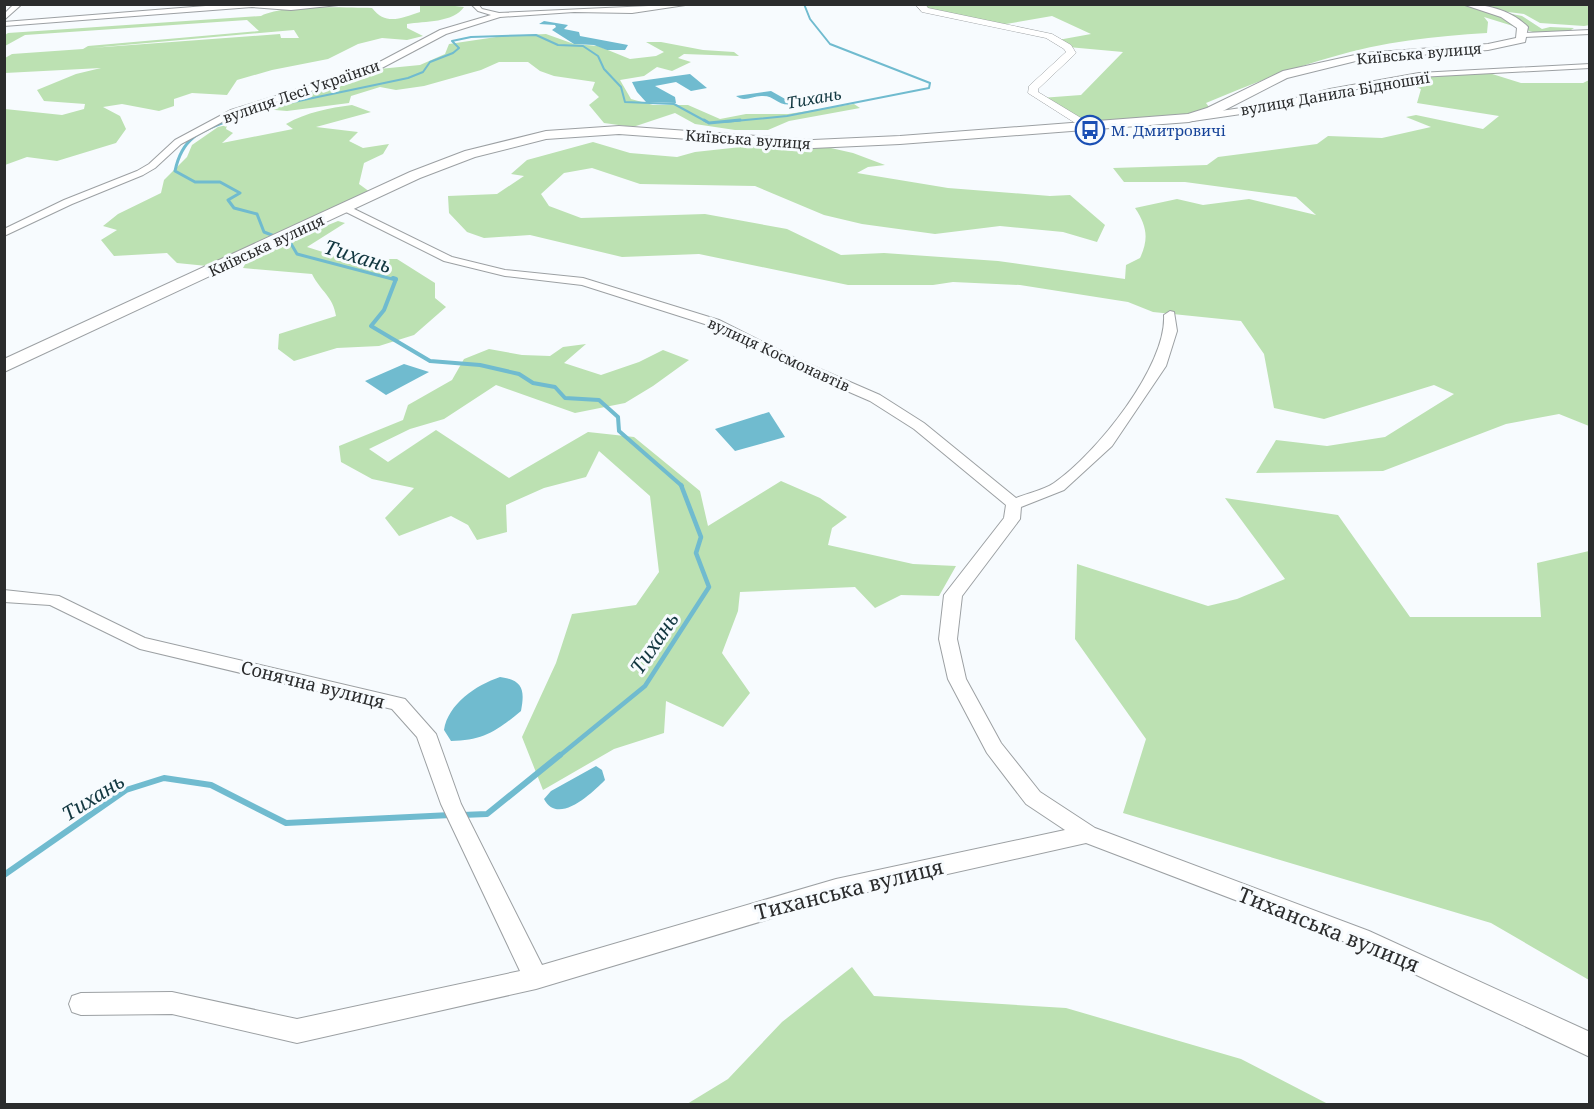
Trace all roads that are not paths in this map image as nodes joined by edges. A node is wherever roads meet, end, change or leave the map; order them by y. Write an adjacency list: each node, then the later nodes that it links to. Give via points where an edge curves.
1 (19, 4): 8 (street)
2 (345, 4): 8 (street, via 291,8 252,5)
3 (474, 4): 7 (street, via 480,10)
4 (689, 4): 7 (street, вулиця Лесі Українки, via 632,11)
5 (919, 4): 13 (street, via 925,10 1049,36 1068,47 1071,53 1033,88 1033,93)
6 (1467, 4): 10 (main road, via 1505,15 1523,27)
7 (499, 15): 15 (street, вулиця Лесі Українки, via 443,32 375,68 234,112 178,142 140,173)
8 (5, 21)
9 (1590, 32): 10 (street)
10 (1522, 35): 12 (main road, Київська вулиця, via 1521,40 1488,47 1364,56 1283,75 1212,111)
11 (1590, 66): 12 (street, вулиця Данила Бідношиї, via 1419,75 1276,106)
12 (1189, 118): 13 (main road, Київська вулиця)
13 (1087, 126): 14 (main road, Київська вулиця, via 813,144 619,130 546,135 470,154)
14 (346, 208): 17 (main road, Київська вулиця); 18 (street, вулиця Космонавтів, via 448,259 505,273 583,282 715,323 875,398 919,426)
15 (4, 233)
16 (1170, 315): 18 (street, via 1171,331 1159,366 1107,443 1059,487)
17 (4, 366)
18 (1014, 504): 20 (street, via 1012,519 953,595 948,639 957,679 994,748 1033,798)
19 (4, 596): 21 (street, Сонячна вулиця, via 53,600 140,643 398,704 426,734 451,804)
20 (1087, 834): 21 (street, Тиханська вулиця, via 836,890); 23 (street, Тиханська вулиця, via 1361,938)
21 (536, 978): 22 (street, Тиханська вулиця, via 297,1031 172,1003)
22 (81, 1004)
23 (1590, 1045)

